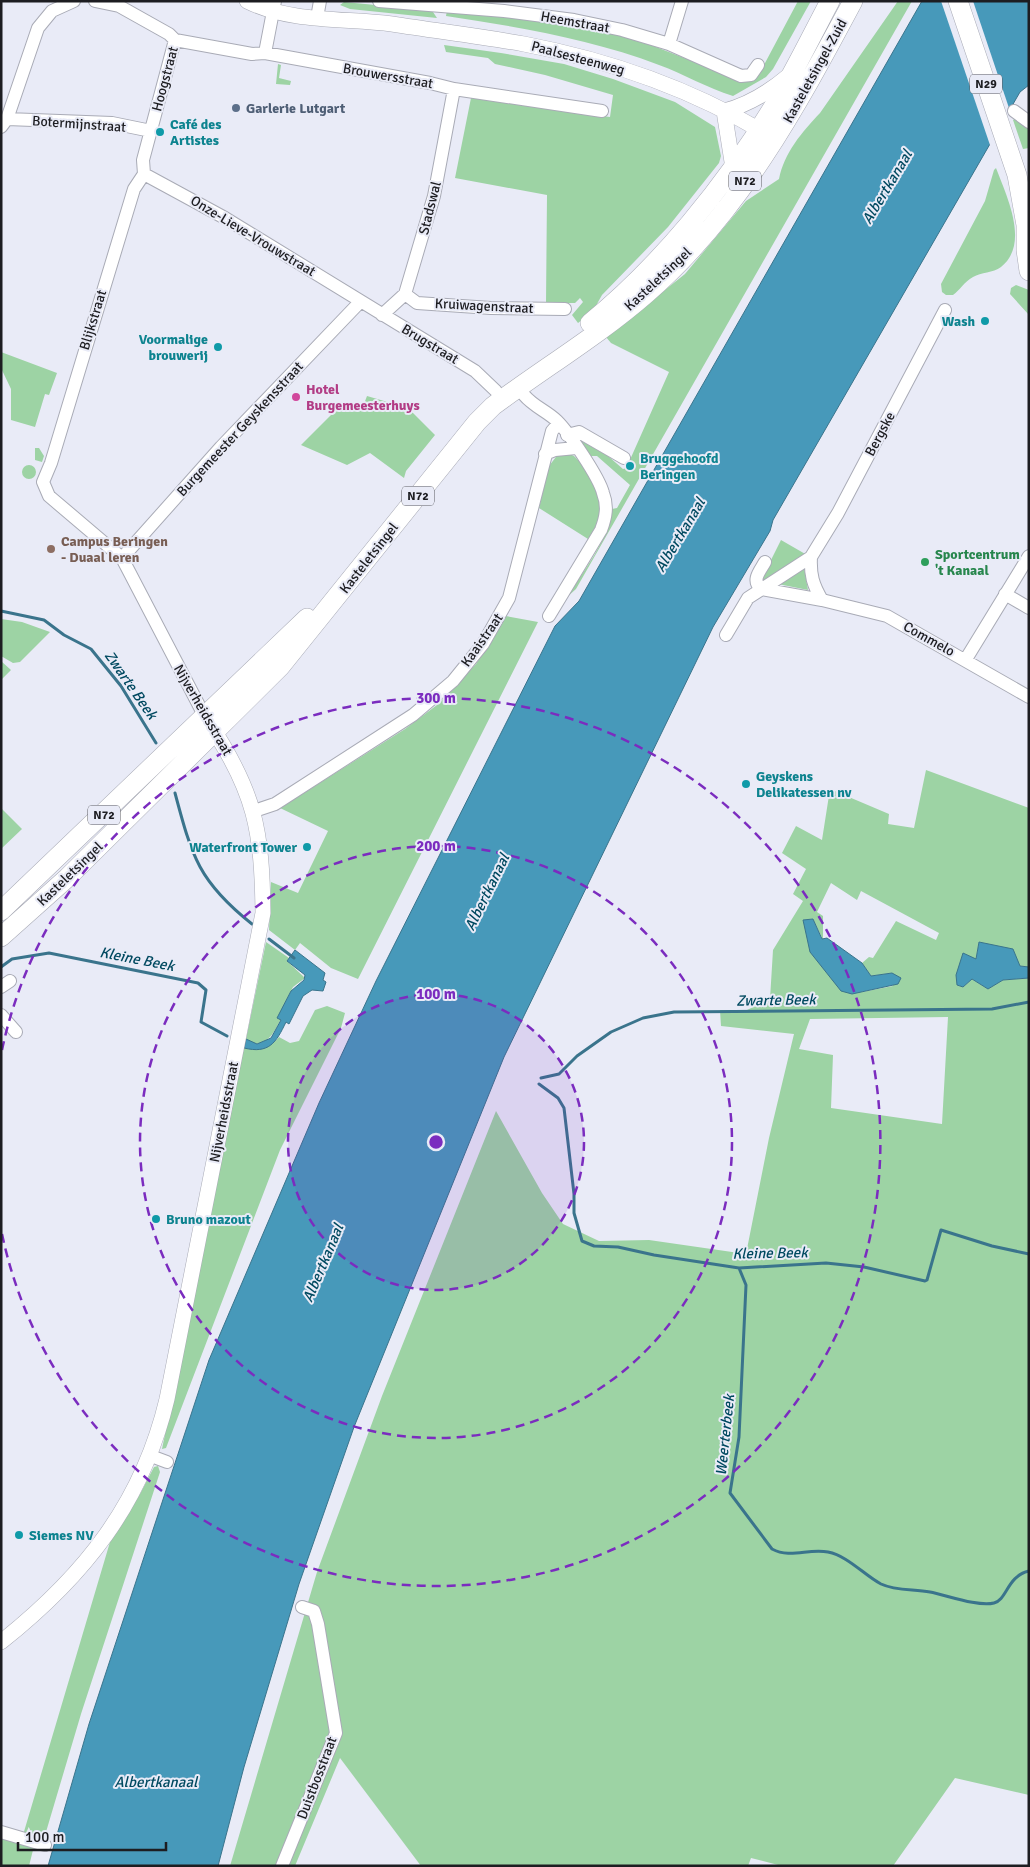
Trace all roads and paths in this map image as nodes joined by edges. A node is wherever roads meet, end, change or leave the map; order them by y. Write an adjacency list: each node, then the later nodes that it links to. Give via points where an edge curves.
1 (74, 1): 22 (street, via 57,7 38,28)
2 (95, 1): 12 (street, Hoogstraat, via 126,10)
3 (247, 1): 9 (street, Paalsesteenweg)
4 (379, 1): 10 (street, Heemstraat)
5 (682, 1): 13 (street)
6 (830, 1): 16 (main road, Kasteletsingel-Zuid / N72)
7 (853, 1): 25 (main road, Kasteletsingel-Zuid / N72)
8 (958, 1): 27 (main road, N29)
9 (275, 4): 11 (street, Paalsesteenweg); 14 (street)
10 (444, 4): 13 (street, Heemstraat, via 574,20)
11 (319, 9): 19 (street, Paalsesteenweg, via 356,22 523,44 578,56 678,90)
12 (175, 40): 14 (street, Brouwersstraat, via 252,54); 24 (street, Hoogstraat)
13 (669, 44): 15 (street, Heemstraat, via 741,76 751,75)
14 (265, 53): 17 (street, Brouwersstraat)
15 (758, 65)
16 (793, 72): 19 (street, via 762,95); 23 (main road, Kasteletsingel-Zuid / N72)
17 (454, 89): 18 (street, Brouwersstraat); 32 (street, Stadswal, via 434,196)
18 (602, 111)
19 (724, 111): 23 (street, Paalsesteenweg); 26 (street)
20 (1014, 111): 21 (street)
21 (1029, 122)
22 (4, 123): 24 (street, Botermijnstraat, via 112,123)
23 (759, 129): 25 (street, Paalsesteenweg); 26 (main road, Kasteletsingel / N72)
24 (151, 131): 28 (street, Hoogstraat, via 143,160)
25 (776, 139): 56 (main road, Kasteletsingel / N72, via 699,240 646,294 477,422 280,667)
26 (733, 168): 37 (main road, Kasteletsingel / N72, via 681,233 596,318)
27 (1016, 171): 29 (main road, N29); 30 (main road, N29)
28 (144, 174): 33 (street, Onze-Lieve-Vrouwstraat, via 225,218); 46 (street, Blijkstraat, via 134,189 43,482 49,496)
29 (1029, 198)
30 (1027, 248): 31 (main road, N29)
31 (1029, 271)
32 (405, 294): 34 (street, Kruiwagenstraat, via 417,303); 36 (street)
33 (360, 302): 36 (street, Brugstraat); 46 (street, Burgemeester Geyskensstraat, via 221,447)
34 (565, 309)
35 (945, 310): 45 (street, Bergske, via 838,513)
36 (382, 315): 37 (street, Brugstraat, via 475,371)
37 (496, 391): 56 (main road, Kasteletsingel / N72, via 466,417 307,618)
38 (524, 395): 39 (street)
39 (559, 423): 40 (street); 42 (street, Kaaistraat, via 552,431)
40 (567, 435): 41 (street); 43 (street, via 579,432)
41 (576, 448): 42 (street); 52 (street, via 603,491 605,519)
42 (545, 454): 57 (street, Kaaistraat, via 509,598 483,644 453,681 400,724 275,804)
43 (624, 458)
44 (1029, 556): 49 (street)
45 (811, 557): 48 (street); 50 (street, via 810,574)
46 (122, 558): 56 (street, Nijverheidsstraat)
47 (765, 562): 48 (street, via 756,579)
48 (761, 589): 50 (street, Commelo); 53 (street, via 748,598)
49 (1005, 594): 51 (street); 54 (street)
50 (822, 600): 54 (street, Commelo, via 887,616)
51 (1029, 608)
52 (549, 616)
53 (726, 635)
54 (966, 660): 55 (street, Commelo)
55 (1029, 697)
56 (210, 725): 57 (street, Nijverheidsstraat, via 241,777); 58 (main road, Kasteletsingel / N72); 59 (main road, Kasteletsingel / N72, via 67,878)
57 (254, 811): 62 (street, Nijverheidsstraat, via 262,849 264,913 167,1399)
58 (1, 911)
59 (1, 937)
60 (1, 1014): 61 (street)
61 (16, 1032)
62 (151, 1456): 63 (street); 65 (street, Nijverheidsstraat, via 122,1511 86,1561 47,1603)
63 (167, 1462)
64 (302, 1607): 68 (street, Duistbosstraat, via 314,1611 318,1624 336,1733)
65 (1, 1642)
66 (1, 1832): 67 (street)
67 (45, 1845)
68 (282, 1866)

